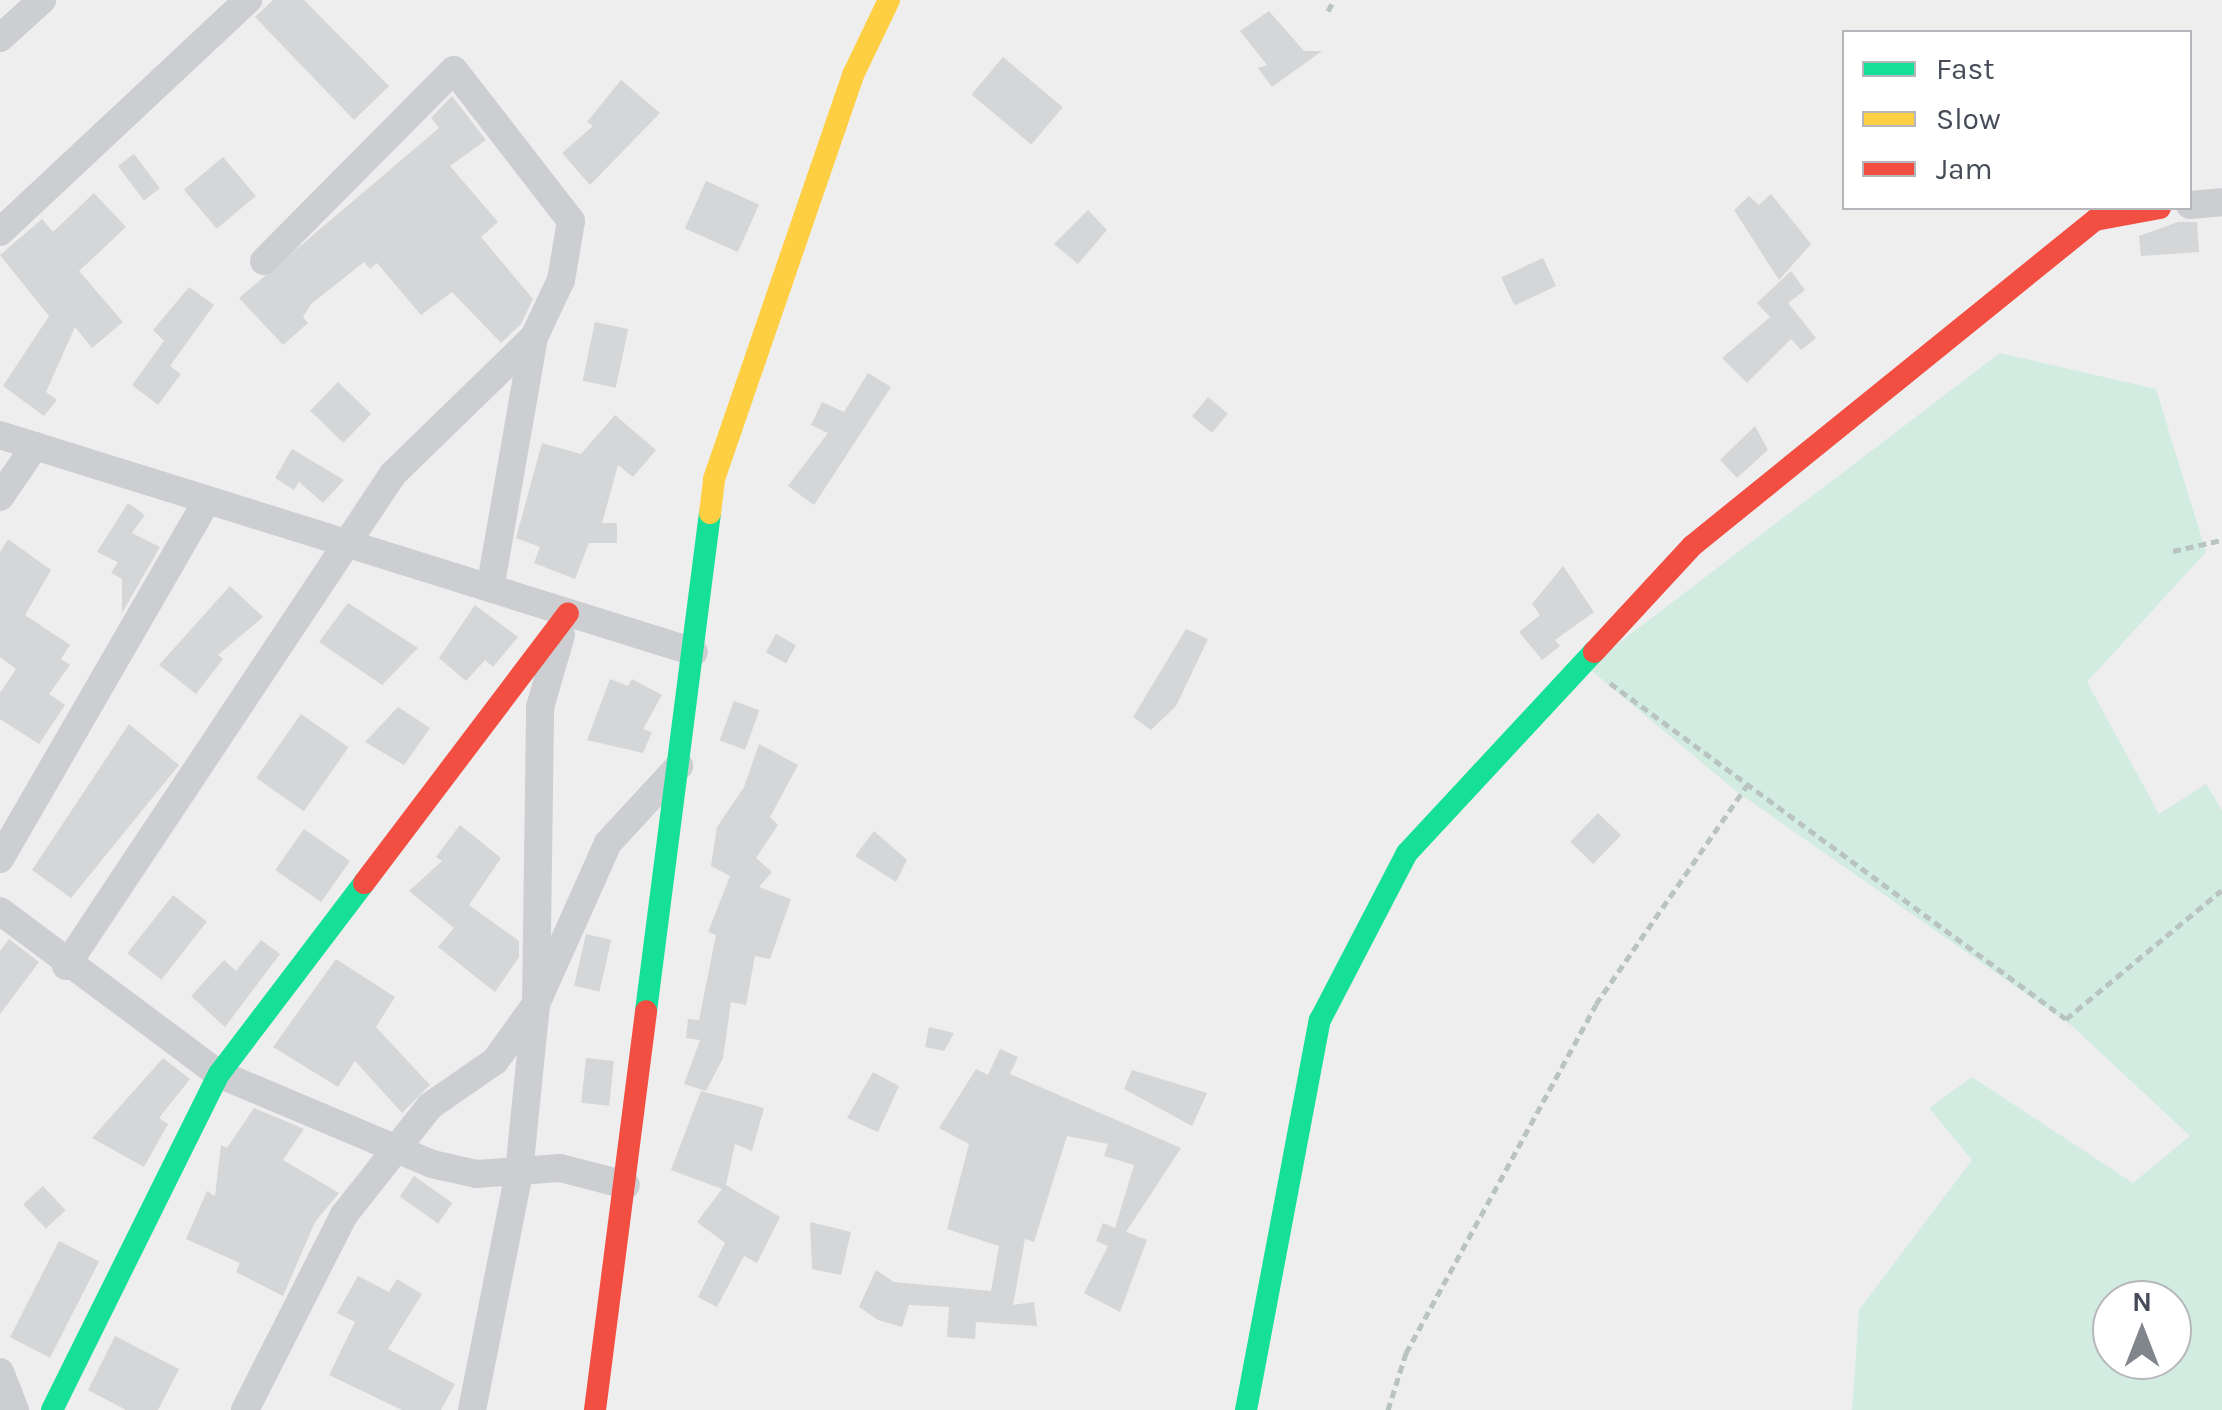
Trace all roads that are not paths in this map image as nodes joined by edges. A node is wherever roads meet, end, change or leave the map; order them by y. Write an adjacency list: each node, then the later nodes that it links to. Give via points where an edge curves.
1 (42, 0): 4 (street)
2 (248, 0): 8 (street)
3 (889, 0): 18 (street, via 854,73 714,478)
4 (0, 38)
5 (2222, 202): 6 (street)
6 (2192, 205)
7 (2149, 210): 34 (street, via 2095,220 1692,546 1587,667 1407,853 1320,1020)
8 (0, 232)
9 (264, 261): 10 (street, via 454,70 571,221 562,280)
10 (534, 337): 15 (street, via 393,474); 16 (street)
11 (0, 435): 12 (street)
12 (35, 446): 13 (street); 14 (street)
13 (0, 498)
14 (207, 500): 15 (street); 20 (street)
15 (352, 545): 16 (street); 22 (street)
16 (490, 588): 17 (street)
17 (568, 612): 18 (street); 23 (street, via 540,706); 24 (street)
18 (694, 652): 19 (street)
19 (683, 762): 23 (street, via 608,843); 27 (street)
20 (0, 859)
21 (0, 912): 22 (street)
22 (66, 966): 24 (street)
23 (536, 1004): 25 (street, via 495,1060 430,1106); 26 (street)
24 (219, 1074): 25 (street); 30 (street)
25 (398, 1147): 26 (street, via 476,1174); 31 (street, via 305,1278)
26 (519, 1172): 27 (street, via 560,1168); 32 (street)
27 (626, 1185): 33 (street)
28 (0, 1372): 29 (street)
29 (15, 1410)
30 (52, 1410)
31 (245, 1410)
32 (472, 1410)
33 (595, 1410)
34 (1246, 1410)

